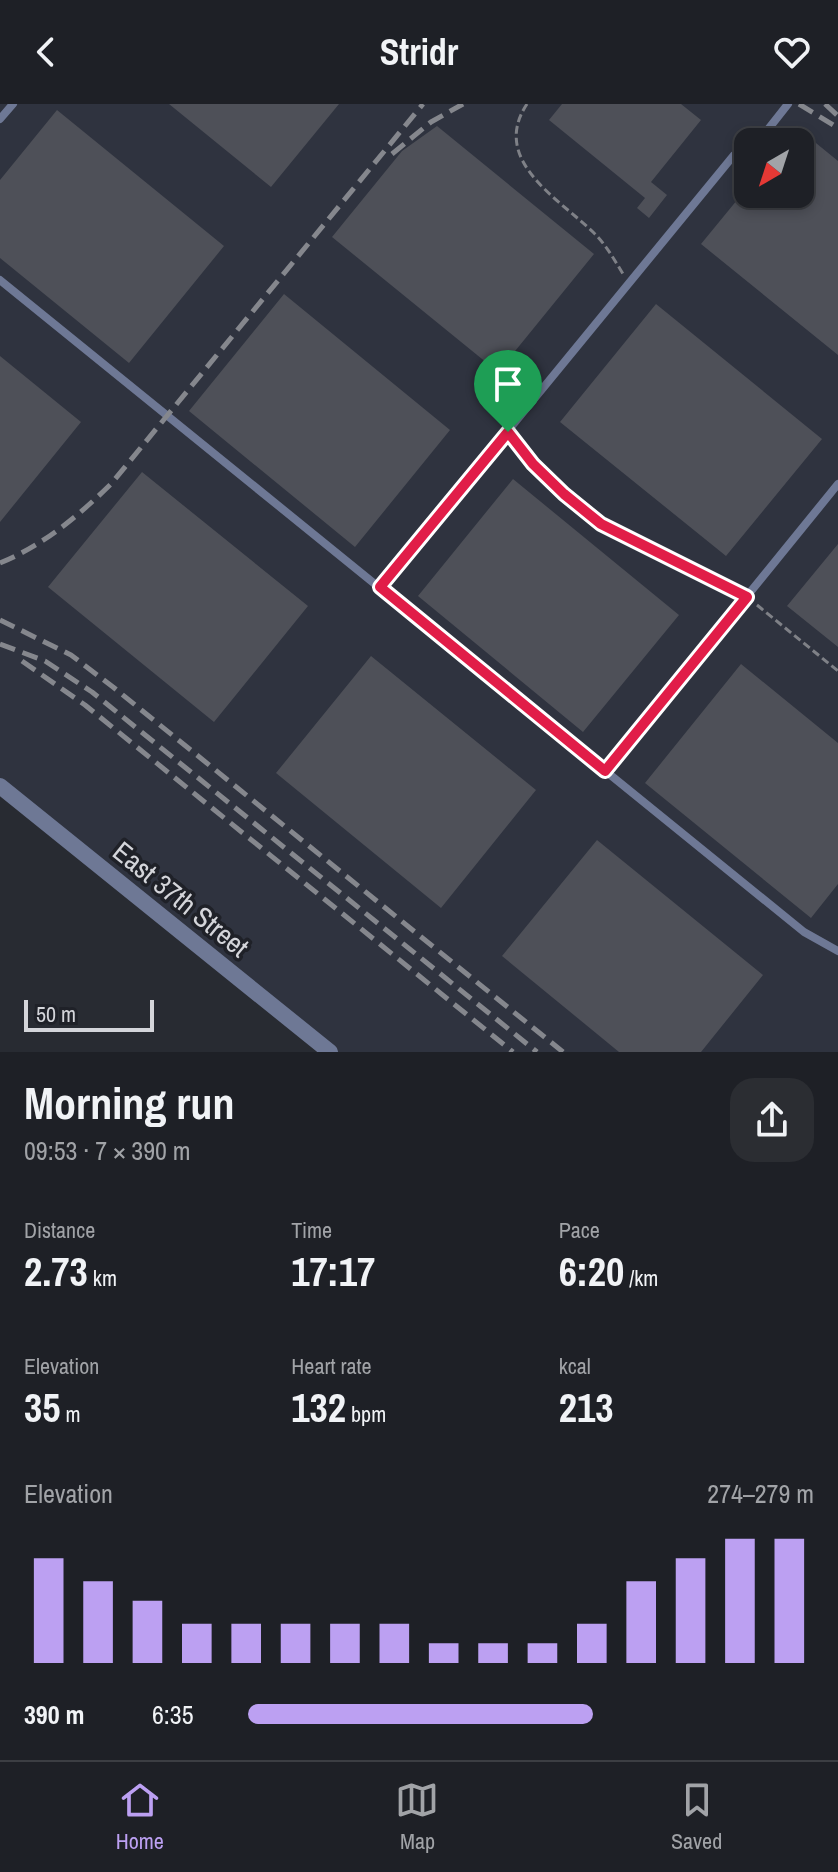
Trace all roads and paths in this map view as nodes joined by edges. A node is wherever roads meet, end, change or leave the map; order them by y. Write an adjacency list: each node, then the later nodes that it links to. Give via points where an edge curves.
1 (13, 104): 4 (lane)
2 (527, 104): 8 (path, via 516,135 533,179 593,232)
3 (788, 104): 5 (lane)
4 (0, 119)
5 (769, 128)
6 (734, 155): 8 (lane)
7 (0, 280): 11 (lane)
8 (629, 284): 9 (lane)
9 (508, 432): 11 (lane); 12 (path, via 533,464 601,524)
10 (838, 484): 12 (lane)
11 (380, 587): 14 (lane)
12 (747, 597): 13 (path); 14 (lane)
13 (838, 671)
14 (605, 771): 16 (lane, via 804,932)
15 (0, 786): 17 (street, East 37th Street)
16 (838, 951)
17 (330, 1052)

